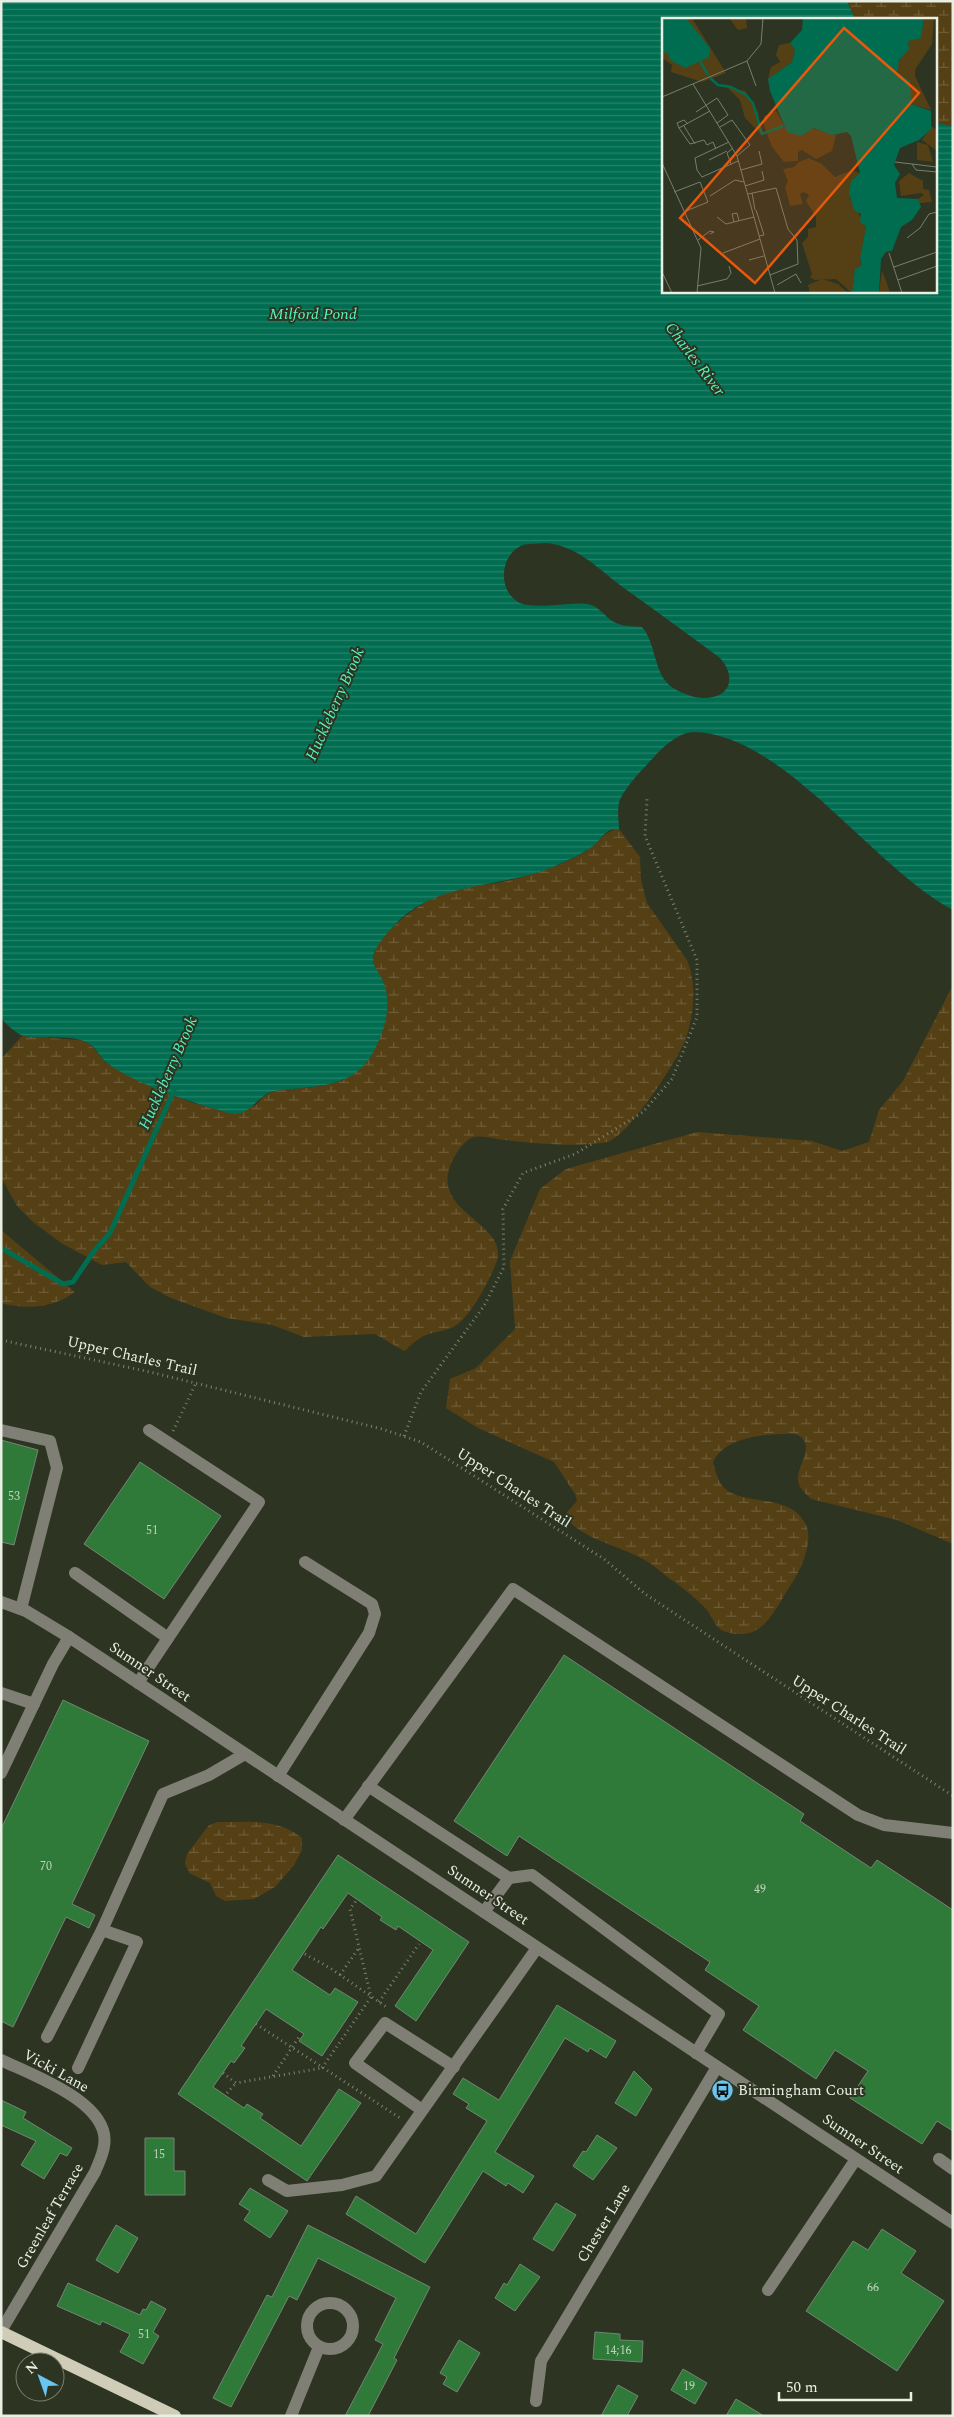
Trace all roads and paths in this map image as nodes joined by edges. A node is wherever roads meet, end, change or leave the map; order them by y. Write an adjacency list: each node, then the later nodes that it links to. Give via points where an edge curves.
1 (647, 799): 6 (path, via 645,836 697,960 697,1017 672,1079 643,1112 575,1154 523,1173 503,1209 504,1267 484,1306 421,1392)
2 (1, 1340): 3 (path, Upper Charles Trail)
3 (196, 1383): 6 (path, Upper Charles Trail); 7 (path)
4 (1, 1430): 11 (street, via 50,1441 57,1468)
5 (149, 1430): 7 (street)
6 (404, 1436): 21 (path, Upper Charles Trail, via 421,1442 604,1559 645,1594)
7 (167, 1442): 13 (street, via 258,1502)
8 (305, 1562): 19 (street, via 372,1604 375,1614 369,1633)
9 (75, 1573): 13 (street)
10 (1, 1602): 11 (street, Sumner Street)
11 (21, 1609): 12 (street, Sumner Street)
12 (69, 1637): 14 (street, Sumner Street); 16 (street)
13 (168, 1638): 14 (street)
14 (138, 1683): 17 (street, Sumner Street)
15 (1, 1693): 16 (street)
16 (34, 1704): 18 (street)
17 (245, 1754): 19 (street, Sumner Street); 27 (street, via 209,1775 163,1794)
18 (1, 1773)
19 (278, 1776): 22 (street, Sumner Street)
20 (368, 1786): 22 (street); 23 (street, via 513,1589 858,1815 884,1825); 24 (street)
21 (953, 1796)
22 (344, 1820): 26 (street, Sumner Street)
23 (953, 1834)
24 (509, 1878): 26 (street); 39 (street, via 532,1875 719,2014)
25 (356, 1901): 29 (path, via 350,1909)
26 (484, 1912): 30 (street, Sumner Street)
27 (102, 1930): 36 (street); 43 (street, via 137,1942)
28 (419, 1944): 34 (path)
29 (359, 1948): 32 (path); 33 (path)
30 (537, 1948): 39 (street, Sumner Street); 41 (street)
31 (304, 1954): 32 (path)
32 (340, 1975): 33 (path)
33 (371, 1997): 44 (path)
34 (379, 2002)
35 (256, 2024): 38 (path)
36 (46, 2037)
37 (299, 2037): 38 (path)
38 (291, 2049): 44 (path); 46 (path)
39 (696, 2053): 42 (street, Sumner Street)
40 (1, 2060): 51 (street, Vicki Lane, via 70,2094 86,2106 98,2118)
41 (454, 2067): 49 (street); 49 (street, via 385,2023 355,2063)
42 (717, 2067): 52 (street, Sumner Street); 60 (street, Chester Lane, via 541,2361)
43 (78, 2068)
44 (323, 2068): 46 (path); 50 (path)
45 (223, 2073): 47 (path)
46 (273, 2077): 47 (path)
47 (236, 2083): 48 (path)
48 (227, 2093)
49 (422, 2110): 55 (street, via 376,2176 342,2185 286,2191)
50 (400, 2118)
51 (104, 2141): 58 (street, Greenleaf Terrace, via 95,2172)
52 (856, 2159): 56 (street, Sumner Street); 57 (street)
53 (939, 2159): 54 (street)
54 (953, 2169)
55 (268, 2180)
56 (953, 2223)
57 (768, 2290)
58 (1, 2331): 61 (main road)
59 (319, 2347): 62 (street)
60 (536, 2401)
61 (175, 2416)
62 (291, 2416)

